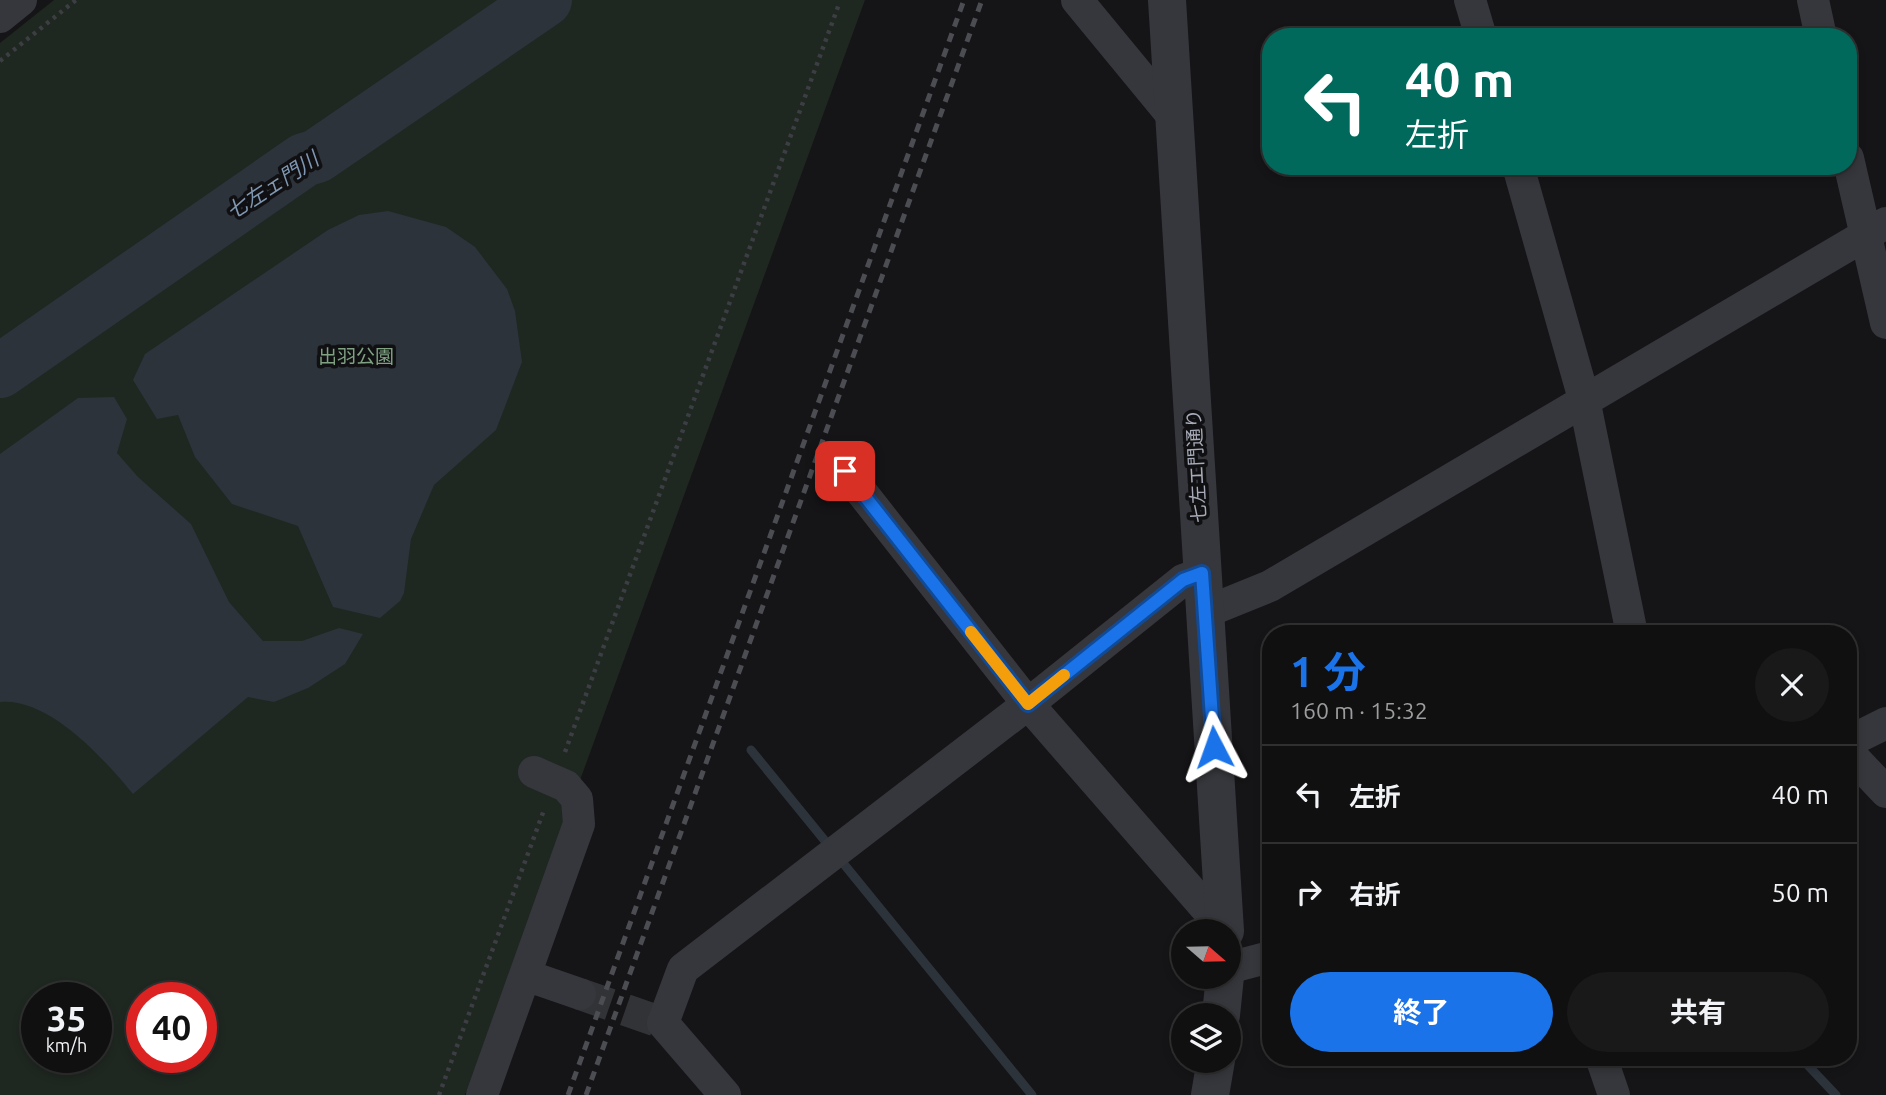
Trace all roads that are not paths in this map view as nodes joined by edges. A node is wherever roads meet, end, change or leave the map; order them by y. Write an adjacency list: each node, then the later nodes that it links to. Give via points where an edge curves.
1 (21, 0): 6 (street)
2 (1077, 0): 9 (street)
3 (1167, 0): 9 (street, 七左エ門通り)
4 (1470, 0): 7 (street)
5 (1813, 0): 8 (street)
6 (0, 17)
7 (1478, 28)
8 (1819, 28)
9 (1175, 119): 16 (street, 七左エ門通り)
10 (1521, 175): 14 (street)
11 (1854, 175): 12 (street)
12 (1875, 229): 13 (street); 14 (street)
13 (1886, 323)
14 (1584, 400): 17 (street, via 1270,586); 18 (street)
15 (845, 471): 19 (street)
16 (1202, 573): 17 (street, 七左エ門通り); 19 (street, via 1183,580)
17 (1206, 612): 26 (street, 七左エ門通り)
18 (1630, 625)
19 (1028, 704): 25 (street); 34 (street, via 683,969 663,1023)
20 (1886, 723): 21 (street)
21 (1857, 738)
22 (1857, 761): 24 (street)
23 (534, 772): 29 (street, via 566,786 578,799 579,824)
24 (1886, 792)
25 (1215, 919)
26 (1224, 919)
27 (1262, 959): 28 (street)
28 (1241, 965)
29 (525, 975): 30 (street); 33 (street)
30 (580, 994)
31 (1604, 1066): 36 (street)
32 (1214, 1073): 35 (street)
33 (482, 1095)
34 (726, 1095)
35 (1210, 1095)
36 (1614, 1095)

